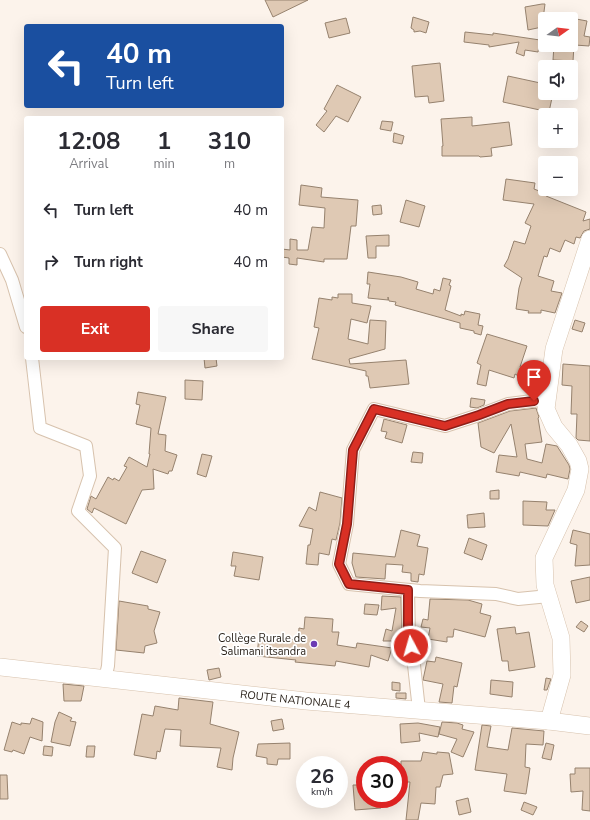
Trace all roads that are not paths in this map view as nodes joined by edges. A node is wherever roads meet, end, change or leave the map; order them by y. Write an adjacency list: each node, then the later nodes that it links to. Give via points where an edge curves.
1 (590, 239): 5 (main road, via 554,349)
2 (0, 254): 3 (street, via 12,280)
3 (24, 320)
4 (32, 360): 9 (street, via 40,428 86,446 90,476 78,511 115,548 108,666)
5 (548, 399): 6 (street, via 508,404 445,426 374,409 353,450 347,524 339,564 349,584); 7 (main road, via 546,409 554,427 569,445 580,469 576,490 544,558 545,585)
6 (408, 590): 7 (street, via 496,594 518,599); 10 (street, via 408,636 413,656)
7 (549, 596): 11 (main road, via 561,638 562,675)
8 (0, 667): 9 (main road, ROUTE NATIONALE 4)
9 (105, 679): 10 (main road, ROUTE NATIONALE 4, via 306,701)
10 (419, 710): 11 (main road, ROUTE NATIONALE 4)
11 (549, 721): 12 (main road, ROUTE NATIONALE 4)
12 (590, 726)

